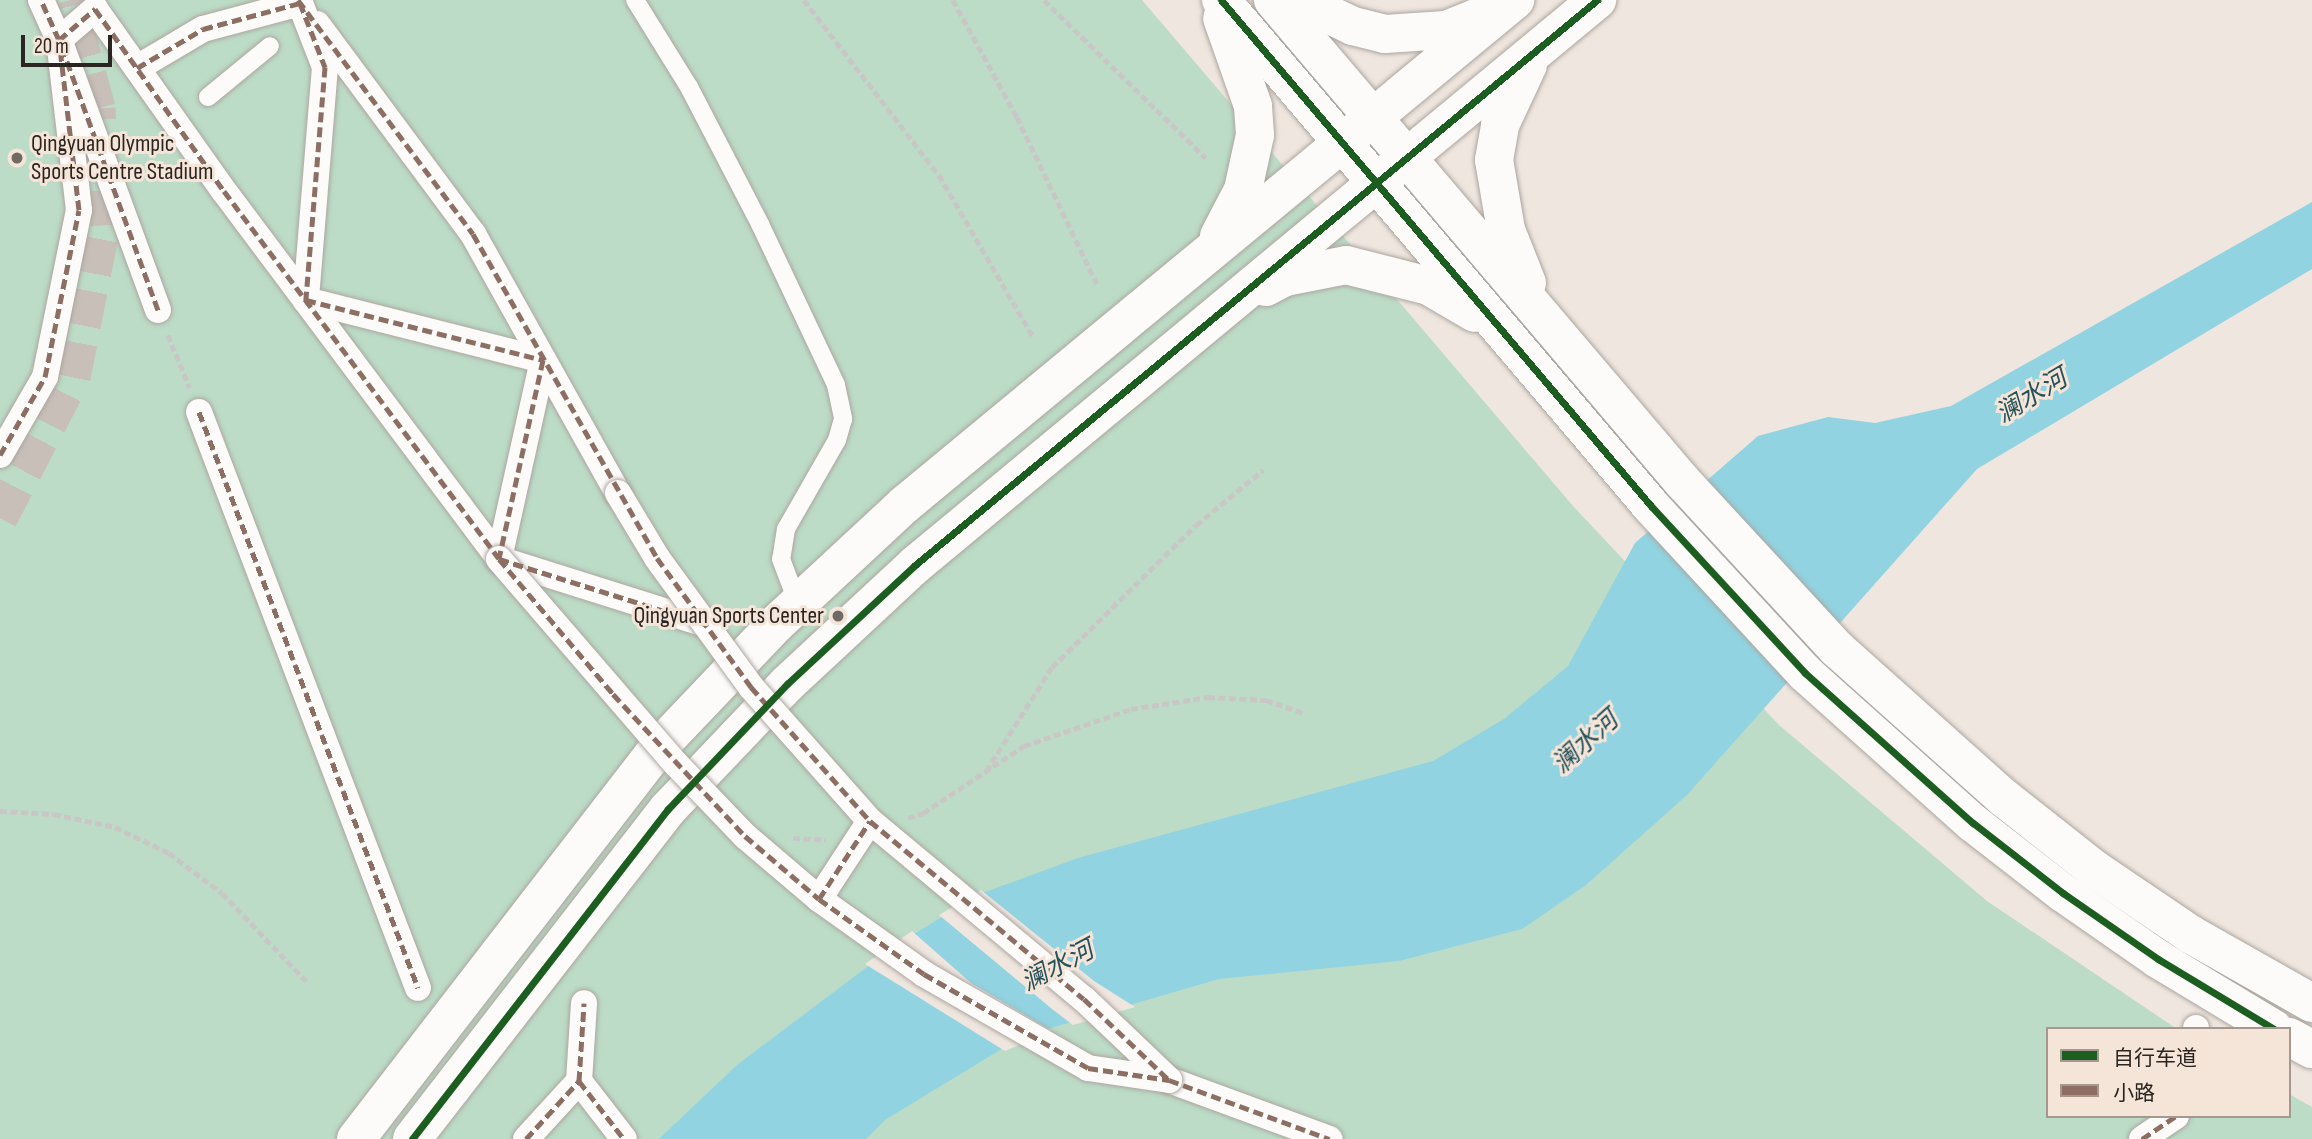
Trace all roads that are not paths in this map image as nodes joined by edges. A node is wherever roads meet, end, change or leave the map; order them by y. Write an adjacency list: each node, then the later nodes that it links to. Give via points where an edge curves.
1 (41, 0): 10 (street)
2 (635, 0): 29 (lane, via 730,167 836,385 843,419 838,440 786,528 781,559)
3 (1214, 0): 19 (street, via 1241,63 1253,106 1255,135 1243,190)
4 (1221, 0): 16 (street)
5 (1273, 0): 15 (street)
6 (1299, 0): 9 (street, via 1353,26 1409,36 1446,30)
7 (1597, 0): 12 (street)
8 (299, 1): 13 (street, via 203,29); 20 (street, via 324,67); 25 (street, via 473,234)
9 (1511, 3): 15 (street)
10 (59, 40): 13 (street, via 95,9); 22 (street); 27 (street, via 79,210 45,377)
11 (270, 46): 14 (lane)
12 (1535, 51): 17 (street); 24 (street, via 1500,125 1494,160 1506,230 1524,277)
13 (137, 68): 20 (street)
14 (208, 97)
15 (1373, 117): 16 (street); 17 (street)
16 (1342, 142): 18 (street); 19 (street)
17 (1407, 157): 18 (street); 24 (street)
18 (1377, 182): 21 (street); 23 (street)
19 (1210, 252): 29 (street, via 904,505)
20 (306, 300): 25 (street); 28 (street)
21 (1224, 309): 23 (street, via 1285,277 1346,265 1429,286); 44 (street, via 915,565 787,684 668,809)
22 (158, 310)
23 (1500, 327): 36 (street, via 1651,506 1805,673 1973,822 2063,893 2158,959)
24 (1552, 328): 35 (street, via 1682,481 1836,648 2004,798 2094,869 2190,934)
25 (543, 360): 28 (street); 30 (street, bridge, via 618,493)
26 (199, 412): 33 (street)
27 (0, 455)
28 (499, 558): 30 (street, bridge); 32 (street, bridge, via 676,764 745,836)
29 (798, 604): 43 (street, via 657,749)
30 (705, 624): 31 (street, bridge, via 751,687)
31 (870, 821): 32 (street, bridge); 39 (street, bridge, via 1084,999)
32 (819, 899): 39 (street, bridge, via 924,974 1088,1068)
33 (418, 988)
34 (584, 1003): 40 (street)
35 (2312, 1003)
36 (2271, 1027)
37 (2291, 1038): 38 (street)
38 (2312, 1049)
39 (1169, 1080): 46 (street)
40 (579, 1081): 42 (street); 45 (street)
41 (2173, 1118): 47 (street)
42 (621, 1136)
43 (356, 1139)
44 (412, 1139)
45 (526, 1139)
46 (1329, 1139)
47 (2142, 1139)

